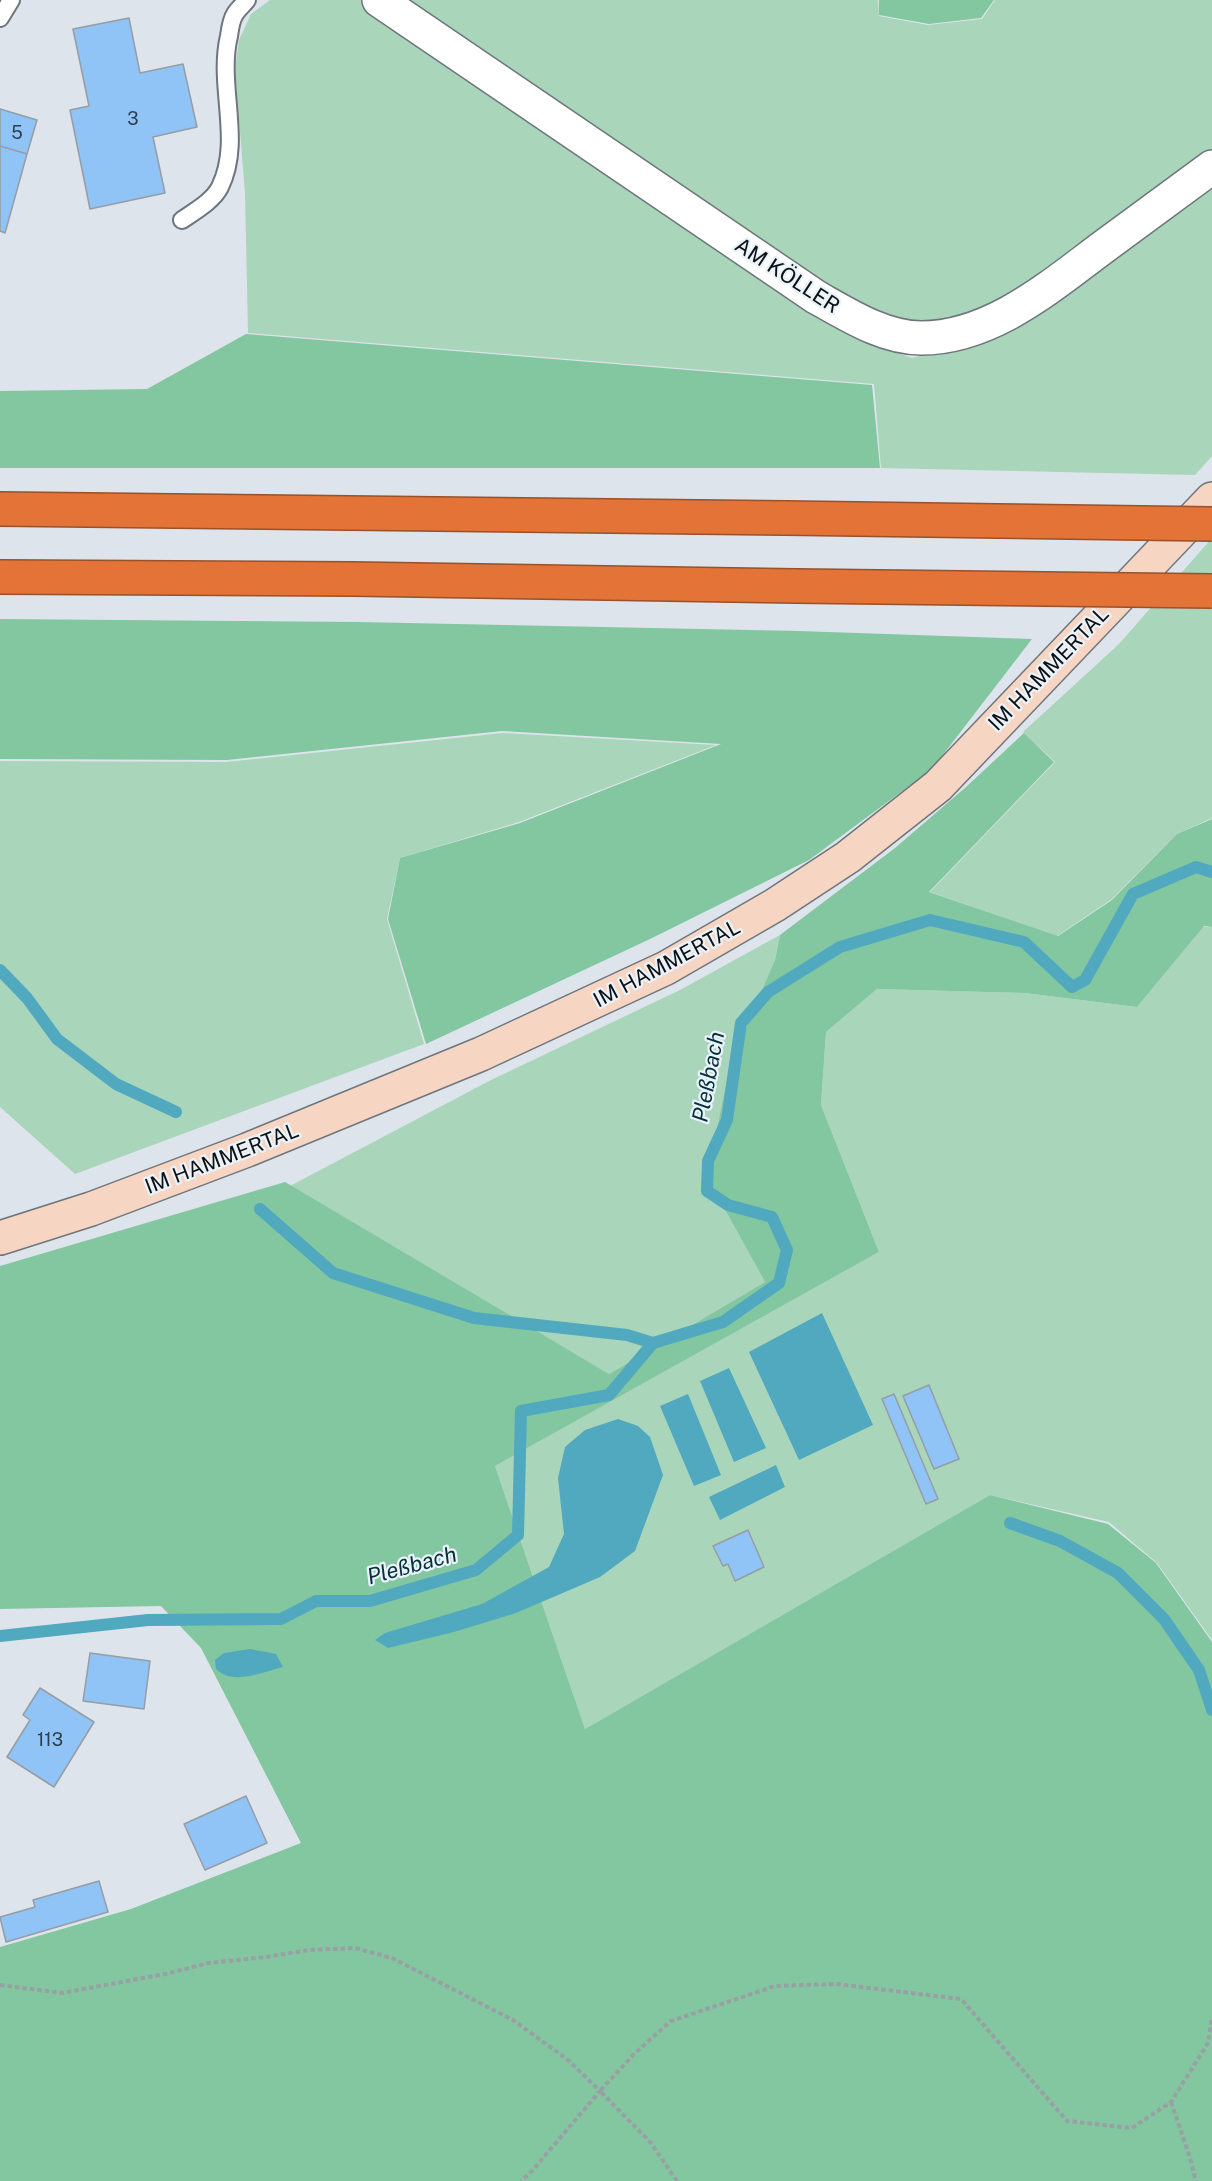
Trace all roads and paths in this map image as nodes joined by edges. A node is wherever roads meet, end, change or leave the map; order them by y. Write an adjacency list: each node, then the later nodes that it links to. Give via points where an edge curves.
1 (11, 0): 4 (lane)
2 (247, 0): 6 (lane, via 233,16 228,41 224,75 231,142 227,165 220,188)
3 (379, 0): 5 (street, AM KÖLLER, via 816,297 855,319 897,335 921,338 957,334 1001,317 1047,289)
4 (0, 18)
5 (1212, 167)
6 (182, 220)
7 (1212, 499): 12 (main road, IM HAMMERTAL, via 938,786 848,857 775,905 666,968 481,1054 247,1150 91,1209)
8 (0, 509): 9 (highway, bridge)
9 (1212, 524)
10 (0, 577): 11 (highway, bridge)
11 (1212, 591)
12 (0, 1238)
13 (0, 1986): 15 (path, via 62,1993 209,1963 355,1948 392,1958 513,2020 568,2060)
14 (1212, 2017): 16 (path, via 1208,2043)
15 (600, 2091): 16 (path, via 671,2020 775,1986 836,1984 961,1999 1067,2121 1132,2128); 17 (path); 18 (path, via 651,2143)
16 (1171, 2102): 19 (path)
17 (520, 2181)
18 (677, 2181)
19 (1196, 2181)

